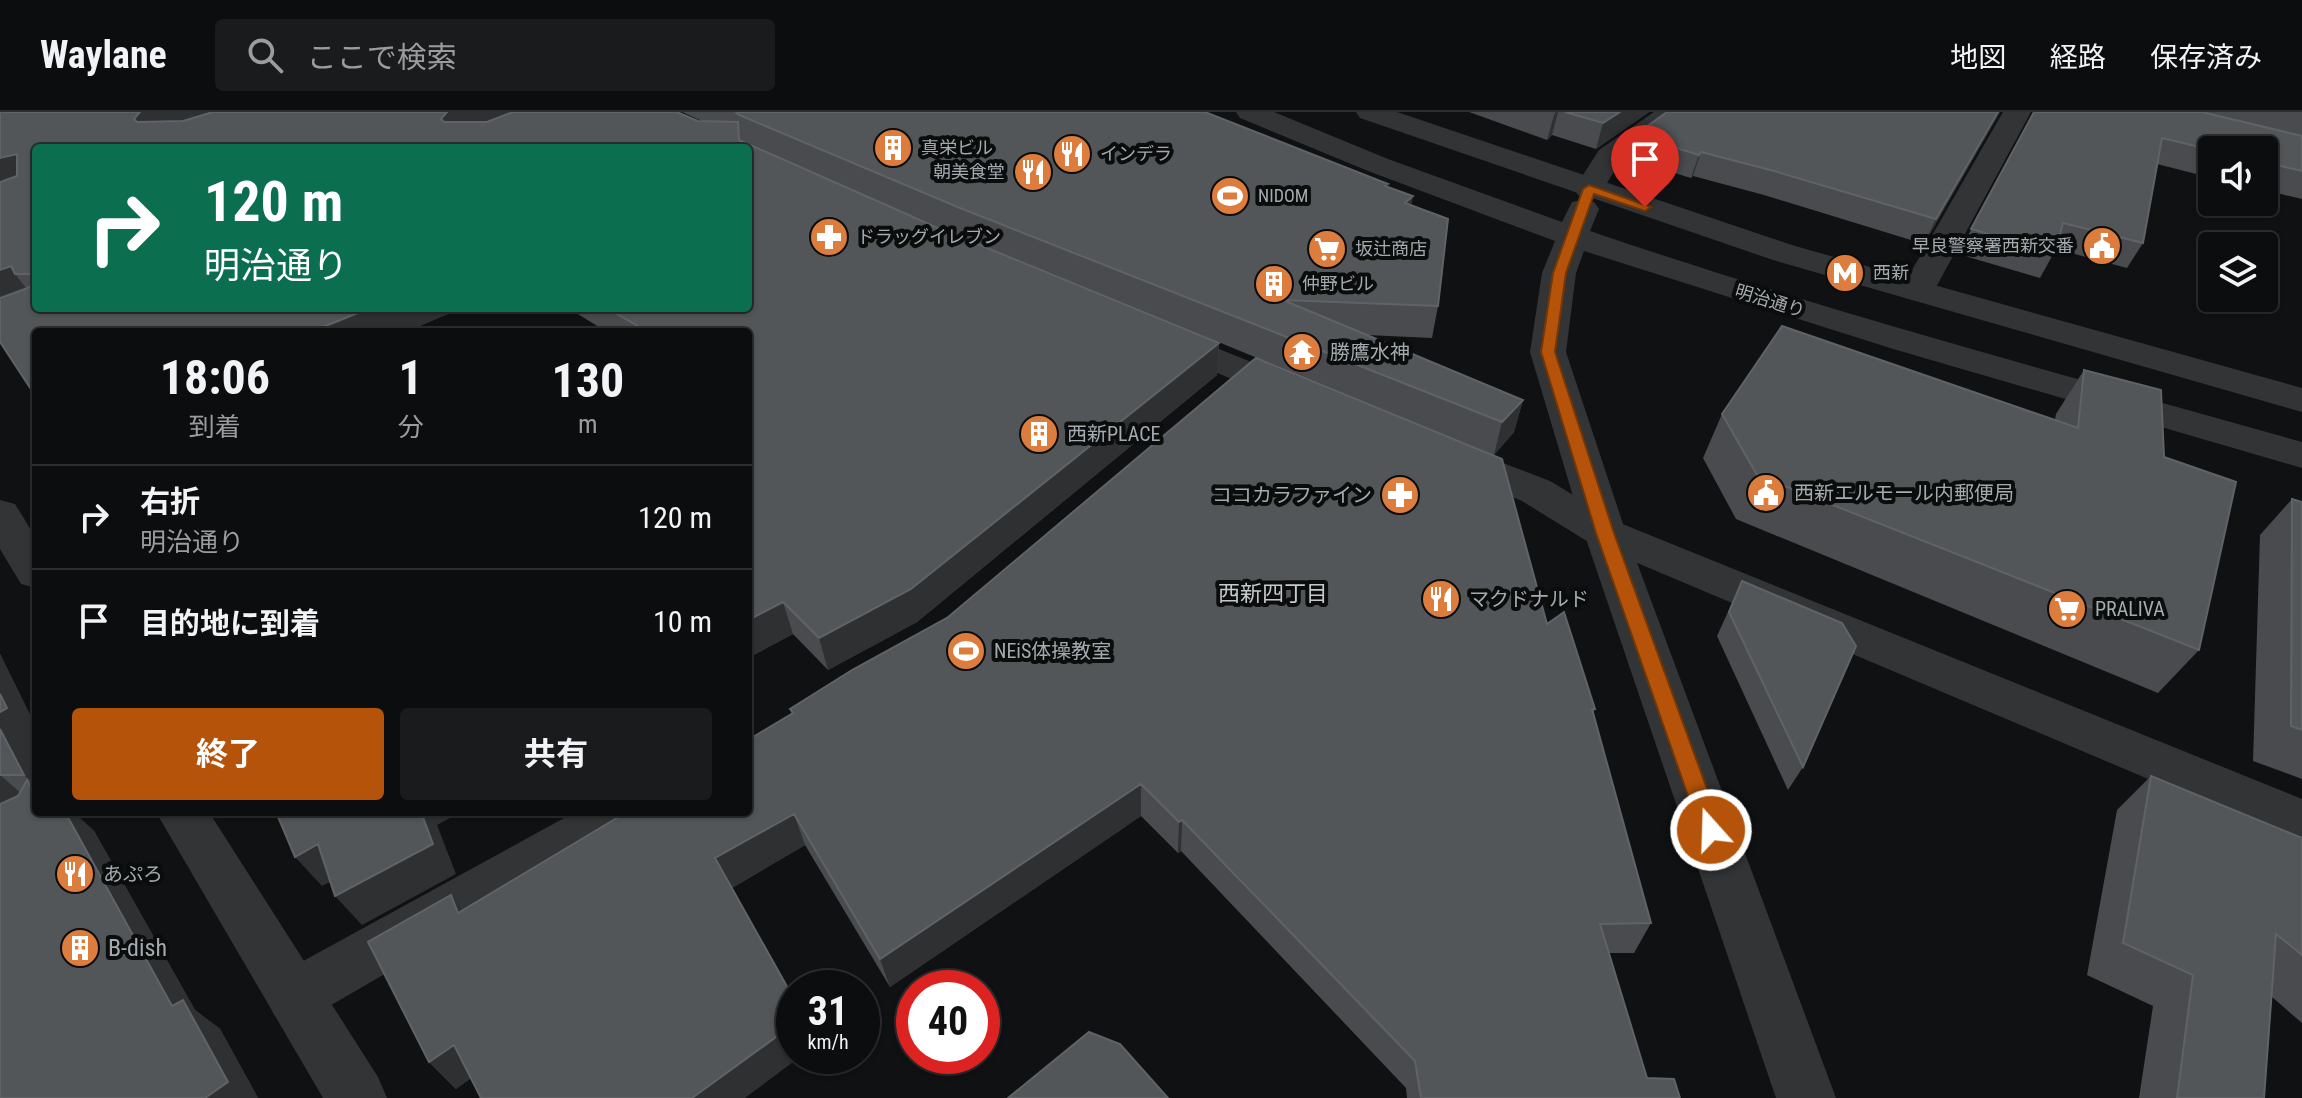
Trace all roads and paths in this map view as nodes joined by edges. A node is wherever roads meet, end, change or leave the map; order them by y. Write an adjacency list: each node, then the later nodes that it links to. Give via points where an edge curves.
1 (1250, 112): 6 (street, 明治通り)
2 (1370, 112): 5 (street)
3 (1672, 112): 5 (street, via 1609,156)
4 (2017, 112): 7 (street)
5 (1589, 189): 6 (street); 7 (street)
6 (1574, 238): 14 (street, 明治通り, via 1756,298); 16 (street, via 1559,273 1548,352)
7 (1917, 291): 10 (street)
8 (1129, 323): 9 (street)
9 (1247, 373): 11 (street); 12 (street)
10 (2302, 400)
11 (1212, 402)
12 (1333, 408)
13 (1420, 444): 16 (street, via 1536,491)
14 (2302, 455)
15 (0, 514): 17 (street)
16 (1605, 533): 20 (street); 23 (street)
17 (32, 566)
18 (183, 816): 21 (street)
19 (614, 816): 21 (street)
20 (2302, 822)
21 (294, 996): 22 (street)
22 (357, 1098)
23 (1806, 1098)

